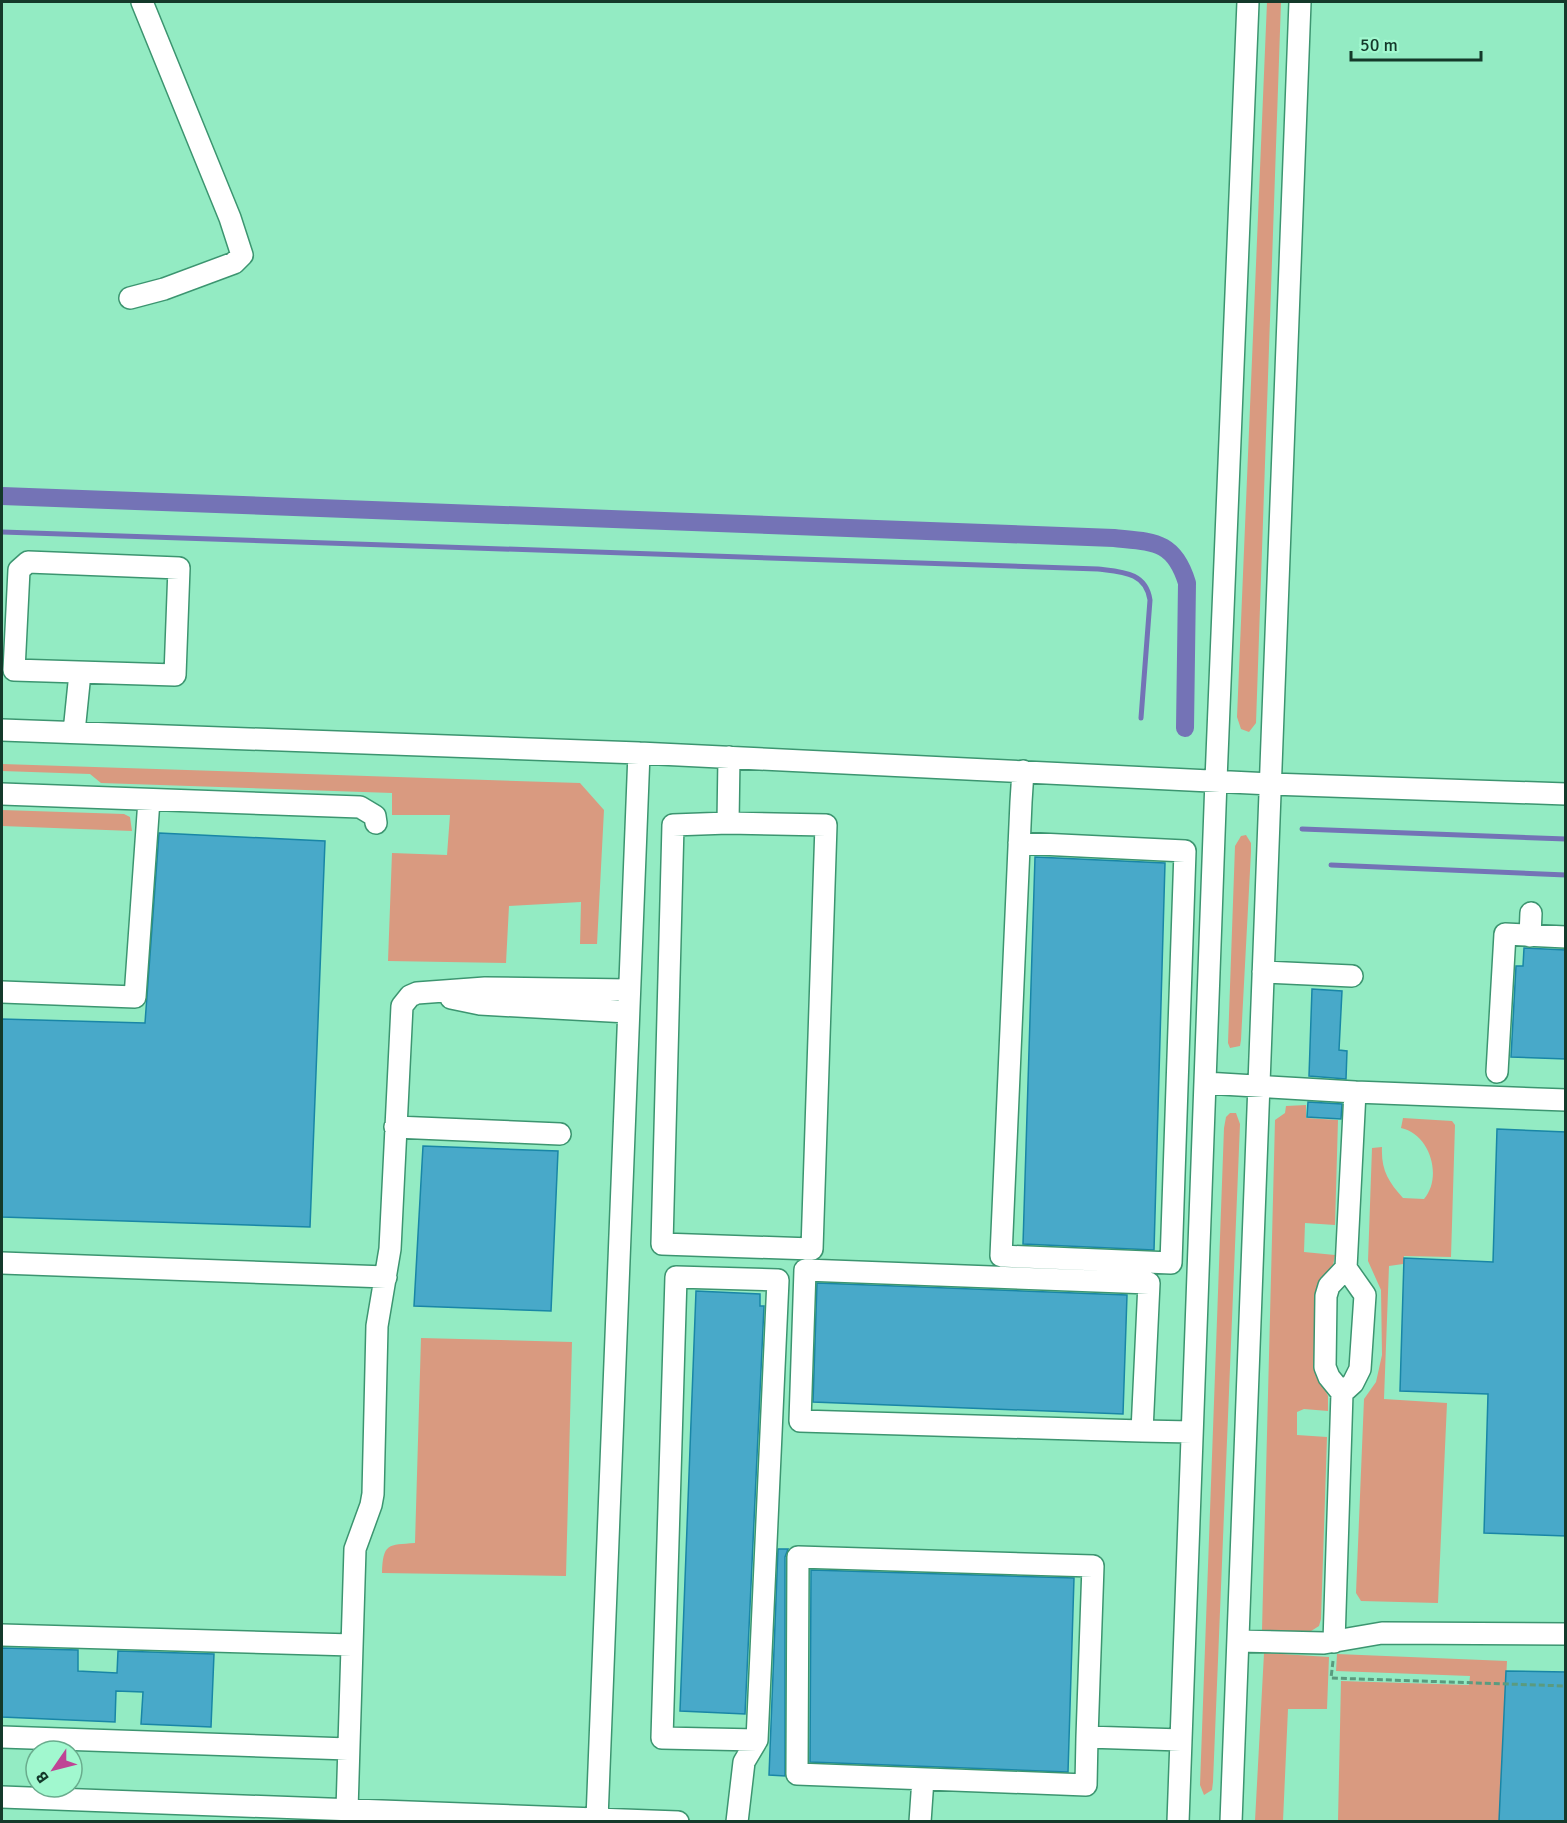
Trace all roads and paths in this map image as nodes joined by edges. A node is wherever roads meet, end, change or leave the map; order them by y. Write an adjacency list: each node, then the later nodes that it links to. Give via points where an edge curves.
1 (142, 2): 4 (street, via 242,255 234,262 164,289)
2 (1248, 2): 11 (street)
3 (1300, 2): 12 (street)
4 (130, 297)
5 (80, 673): 5 (street, via 175,675 179,568 28,562 19,570 14,670); 7 (street)
6 (2, 730): 7 (street)
7 (74, 732): 8 (street)
8 (639, 753): 9 (street); 24 (street)
9 (729, 757): 10 (street); 17 (street)
10 (1023, 771): 11 (street); 18 (street)
11 (1216, 780): 12 (street); 29 (street)
12 (1271, 784): 13 (street); 22 (street)
13 (1566, 794)
14 (2, 795): 15 (street)
15 (149, 800): 16 (street, via 360,807 375,816); 25 (street, via 135,997)
16 (376, 823)
17 (728, 823): 17 (street, via 826,825 812,1249 662,1244 673,825)
18 (1019, 843): 18 (street, via 1001,1256 1172,1263 1185,851)
19 (1532, 913): 20 (street)
20 (1530, 936): 21 (street); 28 (street, via 1505,934)
21 (1566, 937)
22 (1263, 972): 23 (street); 30 (street)
23 (1352, 976)
24 (629, 990): 26 (street, via 485,988); 27 (street)
25 (2, 992)
26 (423, 993): 27 (street, via 480,1004); 33 (street, via 410,996 402,1006)
27 (628, 1012): 56 (street)
28 (1497, 1072)
29 (1205, 1083): 30 (street); 40 (street)
30 (1259, 1087): 31 (street); 43 (street)
31 (1355, 1092): 32 (street); 36 (street)
32 (1566, 1100)
33 (395, 1127): 34 (street); 37 (street)
34 (560, 1134)
35 (2, 1263): 37 (street)
36 (1346, 1268): 38 (street, via 1329,1286 1326,1296 1325,1367); 38 (street, via 1365,1295 1360,1369)
37 (386, 1277): 44 (street, via 378,1326 373,1494 355,1549)
38 (1342, 1393): 45 (street)
39 (1142, 1431): 39 (street, via 801,1421 805,1270 1149,1283); 40 (street)
40 (1192, 1432): 50 (street)
41 (1566, 1634): 45 (street, via 1382,1633)
42 (2, 1635): 44 (street)
43 (1238, 1641): 45 (street); 61 (street)
44 (352, 1645): 51 (street)
45 (1334, 1649): 46 (path, via 1331,1678)
46 (1566, 1686)
47 (2, 1737): 51 (street)
48 (1087, 1737): 50 (street); 52 (street, via 1086,1785); 52 (street, via 1093,1566 798,1557 797,1774)
49 (757, 1740): 49 (street, via 778,1280 676,1277 662,1738); 58 (street, via 744,1762)
50 (1181, 1740): 60 (street)
51 (348, 1749): 54 (street)
52 (923, 1779): 59 (street)
53 (2, 1797): 54 (street)
54 (347, 1810): 55 (street)
55 (423, 1817): 56 (street)
56 (597, 1819): 57 (street)
57 (678, 1821)
58 (737, 1821)
59 (920, 1821)
60 (1178, 1821)
61 (1231, 1821)

